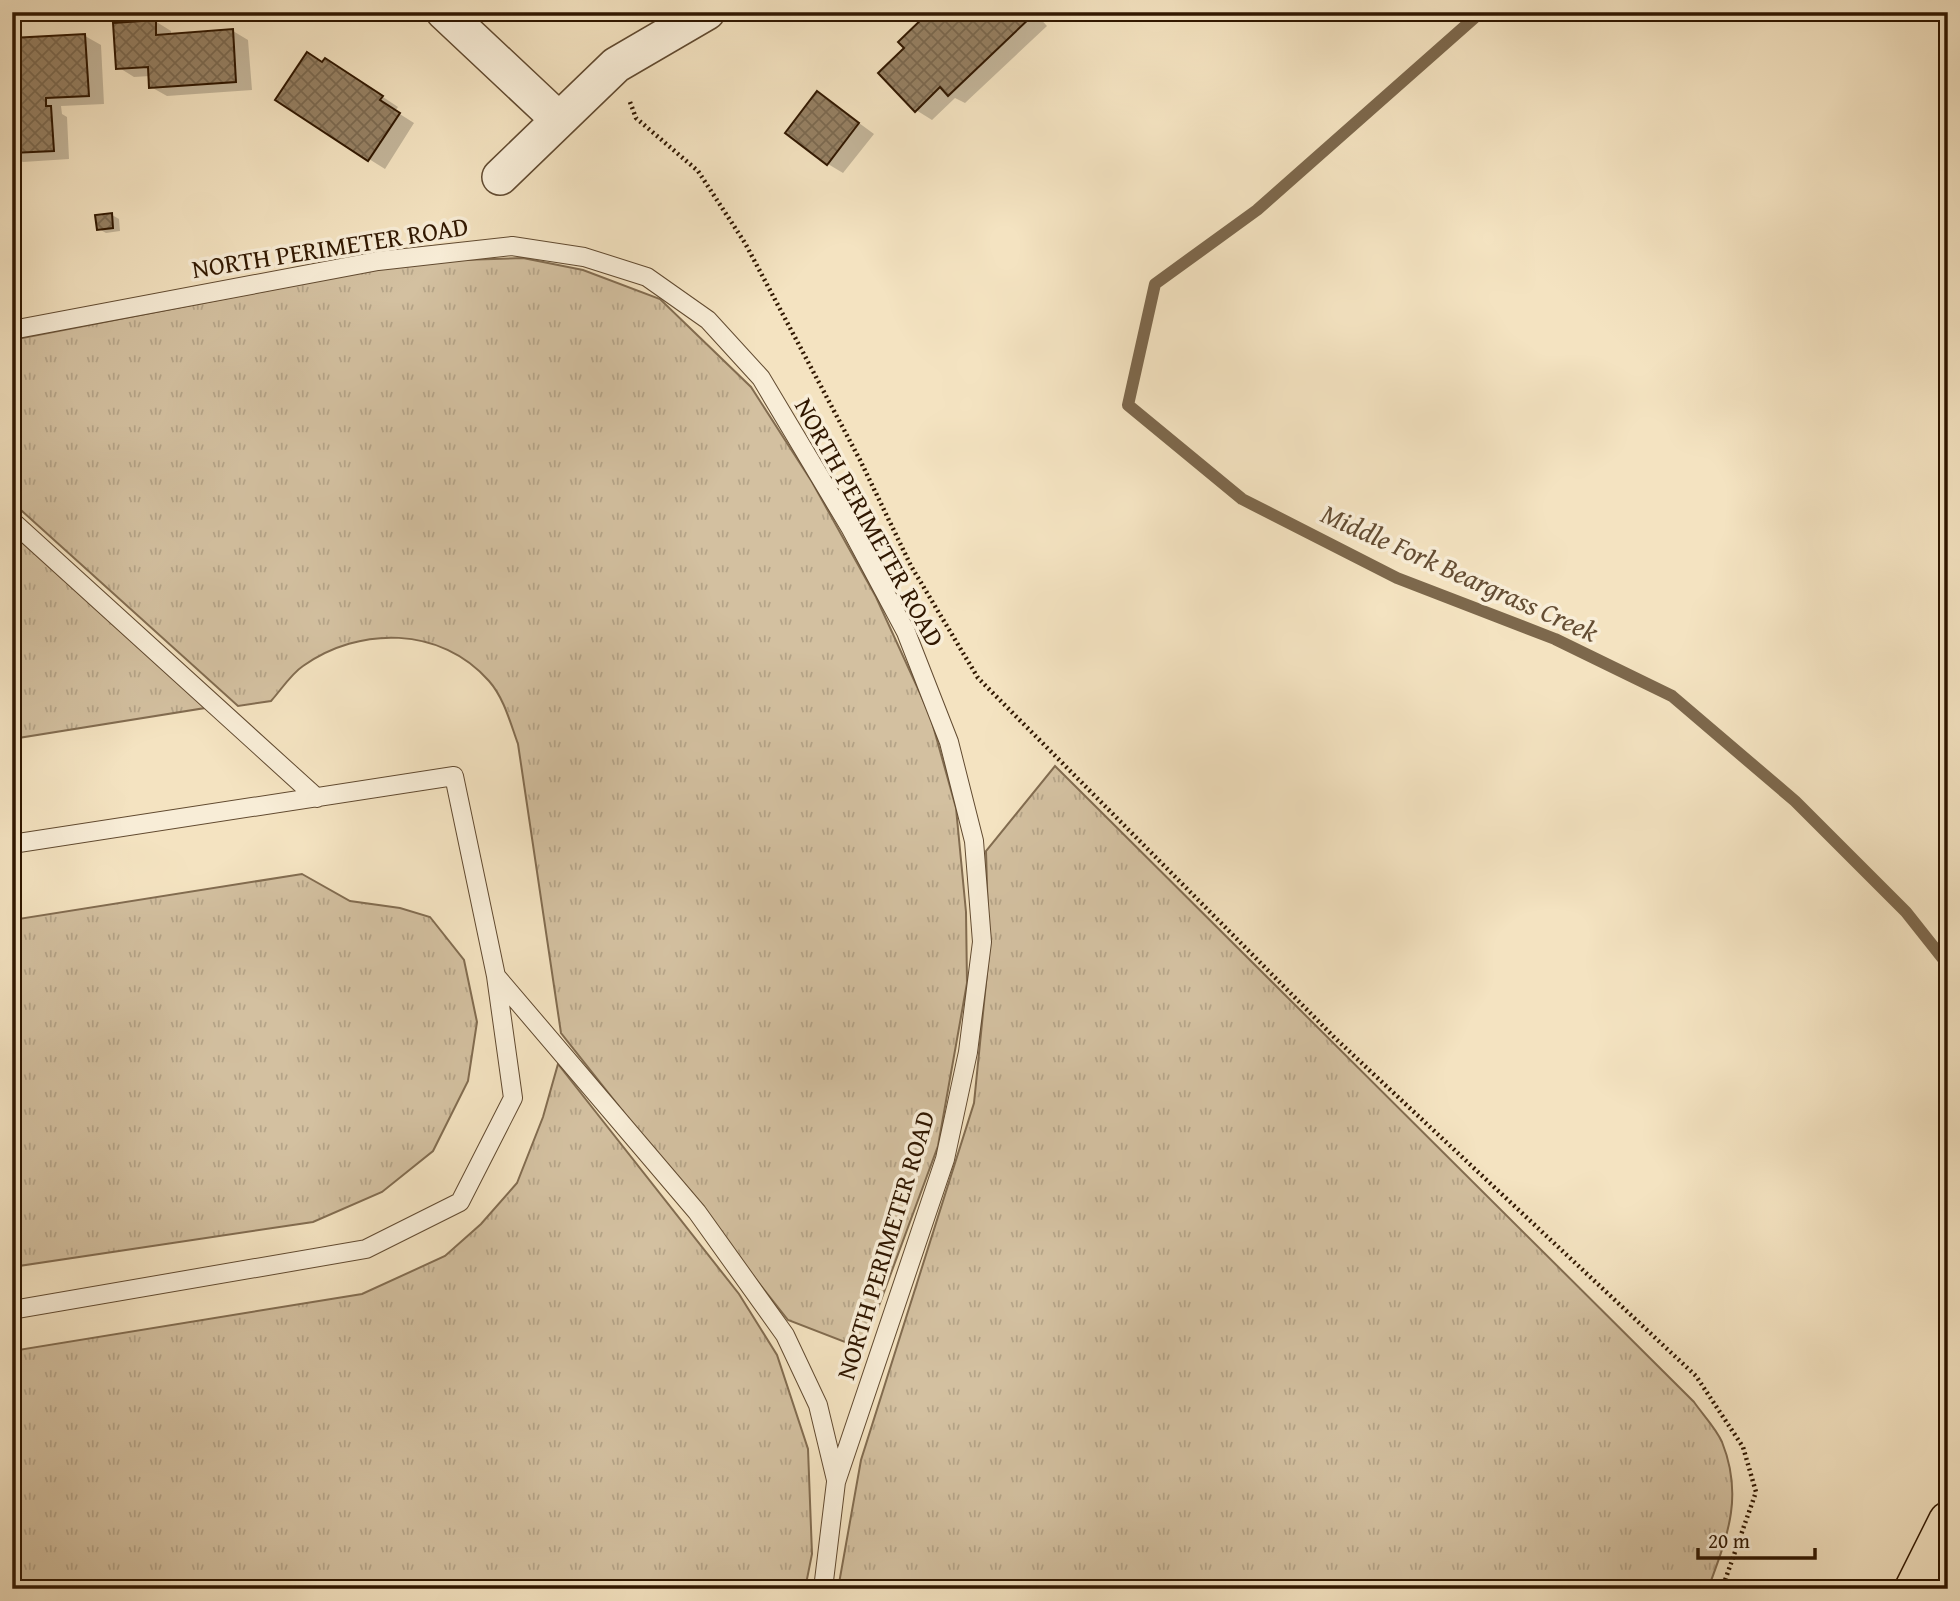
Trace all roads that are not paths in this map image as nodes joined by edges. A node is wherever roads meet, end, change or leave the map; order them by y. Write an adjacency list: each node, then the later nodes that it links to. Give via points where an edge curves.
1 (444, 12): 3 (street)
2 (707, 12): 3 (street, via 616,65)
3 (558, 119): 4 (street)
4 (500, 177)
5 (12, 330): 11 (lane, NORTH PERIMETER ROAD, via 378,261 512,246 584,257 647,277 708,320 761,378 906,632 944,730 974,841 982,942 968,1052 945,1159)
6 (12, 522): 7 (lane)
7 (317, 798): 8 (lane); 9 (lane, via 454,776)
8 (12, 844)
9 (496, 976): 10 (lane, via 513,1098 460,1202 366,1249); 11 (lane, via 697,1212 785,1335 818,1405)
10 (12, 1310)
11 (836, 1482): 13 (lane, NORTH PERIMETER ROAD)
12 (1948, 1521): 14 (highway)
13 (823, 1589)
14 (1913, 1589)

